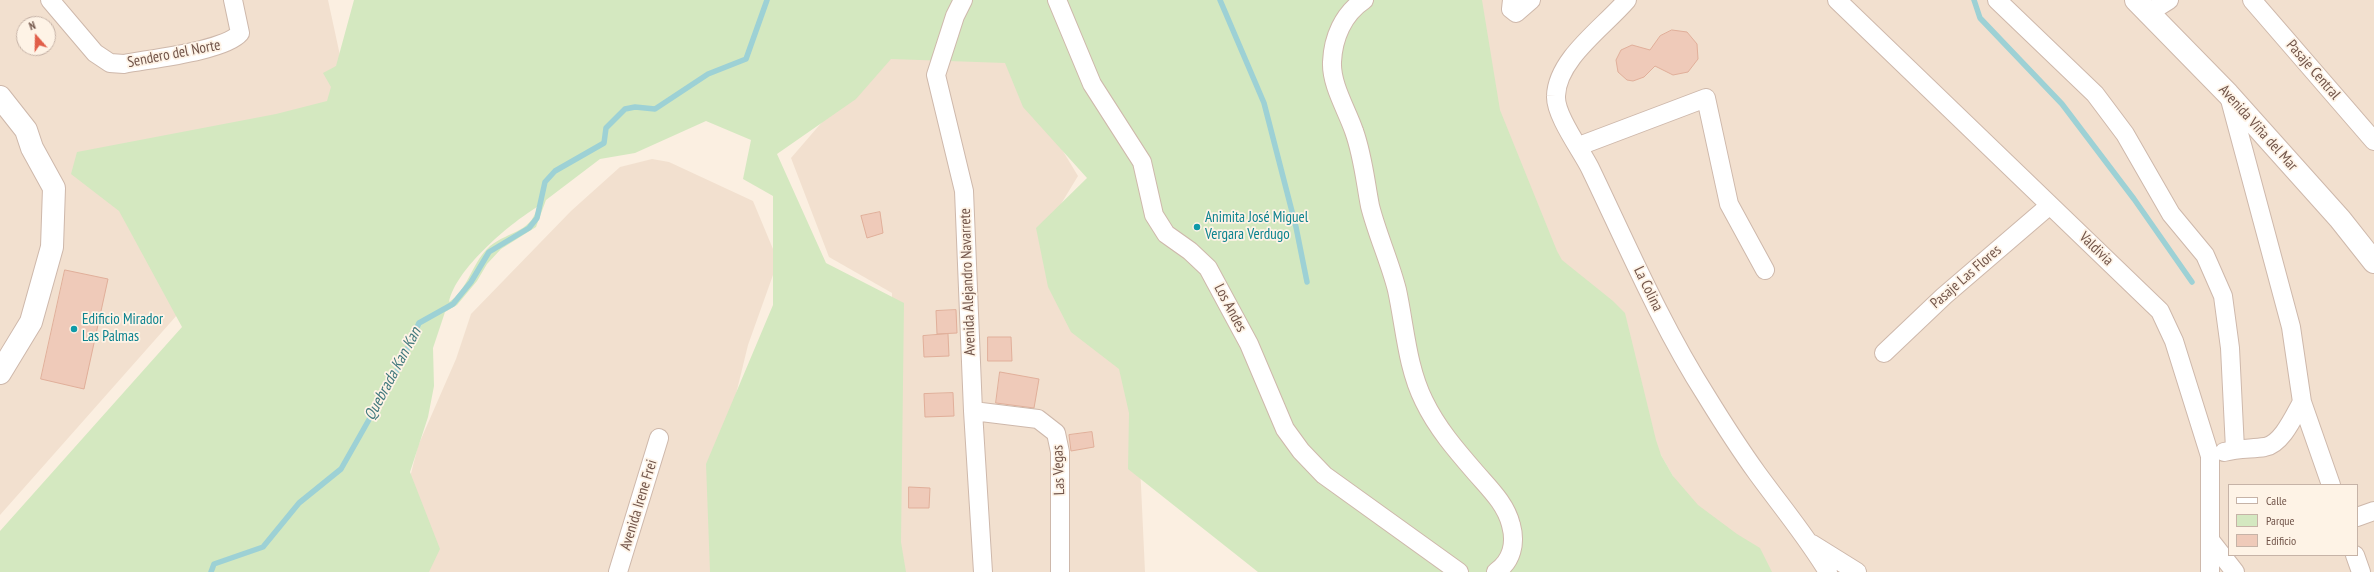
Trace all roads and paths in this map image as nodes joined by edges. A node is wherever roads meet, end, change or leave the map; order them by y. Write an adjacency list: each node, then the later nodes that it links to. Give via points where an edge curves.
1 (50, 0): 2 (street, Sendero del Norte, via 95,52 110,63 124,64 210,48 234,40 240,33)
2 (233, 0)
3 (963, 0): 25 (street, Avenida Alejandro Navarrete, via 955,16 936,74 964,191)
4 (1058, 0): 38 (street, Los Andes, via 1092,84 1142,162 1154,215 1166,234 1208,268 1249,344 1289,435 1324,475)
5 (1364, 0): 39 (street, via 1345,17 1334,41 1332,64 1336,86 1364,165 1370,205 1396,289 1412,368 1423,400 1439,429 1500,502 1511,525 1513,550 1505,566)
6 (1512, 0): 7 (street, via 1510,6 1513,12 1516,12)
7 (1531, 0)
8 (1627, 0): 18 (street, La Colina, via 1569,60 1559,78 1556,97 1562,119)
9 (1837, 0): 19 (street, Valdivia)
10 (1997, 0): 27 (street, via 2094,94 2125,134 2171,214 2206,255 2223,296 2230,348)
11 (2169, 0): 13 (street)
12 (2252, 0): 16 (street, Pasaje Central)
13 (2142, 7): 14 (street, Avenida Viña del Mar)
14 (2228, 94): 20 (street, Avenida Viña del Mar, via 2340,219); 24 (street, via 2291,327)
15 (0, 97): 23 (street, via 26,130 32,148 54,188 52,247 31,322)
16 (2368, 122): 17 (street, Pasaje Central)
17 (2374, 141)
18 (1580, 146): 21 (street, via 1706,98 1729,204); 33 (street, La Colina, via 1656,306 1705,395 1757,473)
19 (2050, 205): 22 (street, Pasaje Las Flores, via 1944,296); 28 (street, Valdivia, via 2160,311 2174,341)
20 (2374, 262)
21 (1765, 270)
22 (1884, 353)
23 (0, 373)
24 (2302, 402): 27 (street, via 2284,433 2267,446); 29 (street)
25 (973, 411): 36 (street, Avenida Alejandro Navarrete); 37 (street, Las Vegas, via 1038,418 1056,433 1060,452)
26 (659, 438): 35 (street, Avenida Irene Frei)
27 (2235, 449): 28 (street)
28 (2210, 456): 32 (street, Valdivia)
29 (2331, 484)
30 (2374, 511): 31 (street)
31 (2358, 517)
32 (2210, 540): 42 (street, Valdivia); 43 (street)
33 (1810, 542): 40 (street, La Colina); 41 (street)
34 (2355, 556): 44 (street)
35 (618, 572)
36 (983, 572)
37 (1060, 572)
38 (1459, 572)
39 (1496, 572)
40 (1828, 572)
41 (1857, 572)
42 (2210, 572)
43 (2235, 572)
44 (2361, 572)

